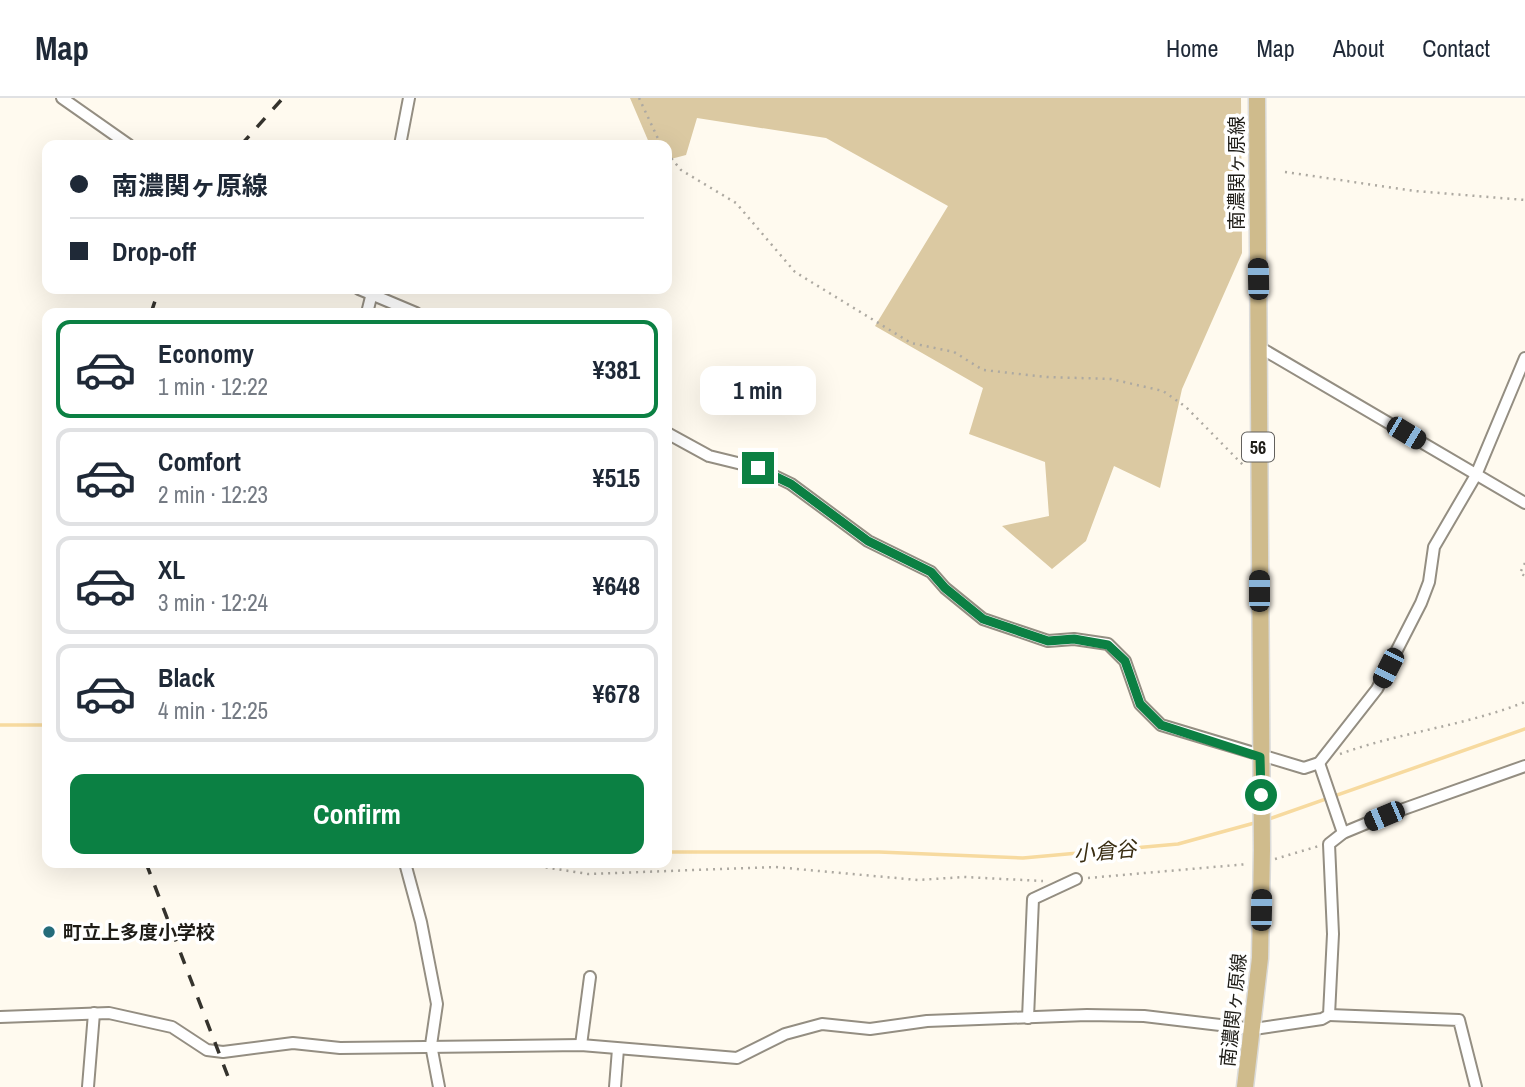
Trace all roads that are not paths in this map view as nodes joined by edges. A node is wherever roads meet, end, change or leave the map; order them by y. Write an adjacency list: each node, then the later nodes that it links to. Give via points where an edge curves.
1 (62, 98): 4 (street)
2 (409, 98): 5 (street)
3 (1257, 98): 8 (main road, 南濃関ヶ原線 / 56)
4 (122, 140)
5 (401, 140)
6 (377, 294): 7 (street)
7 (399, 308)
8 (1259, 347): 11 (street); 13 (main road, 南濃関ヶ原線 / 56)
9 (1525, 358): 11 (street)
10 (672, 436): 13 (street, via 709,456 758,468 791,484 868,541 931,572 983,619 1048,641 1074,639 1108,645 1125,661 1140,704 1161,725)
11 (1476, 475): 12 (street); 14 (street, via 1434,547 1421,603 1377,689)
12 (1525, 503)
13 (1260, 757): 14 (street, via 1304,768); 24 (main road, 南濃関ヶ原線 / 56, via 1261,958)
14 (1322, 763): 16 (street)
15 (1525, 766): 16 (street)
16 (1342, 829): 21 (street, via 1329,844 1333,934)
17 (406, 868): 25 (street, via 437,1004)
18 (1076, 879): 23 (street, via 1033,899)
19 (590, 977): 26 (street)
20 (94, 1013): 22 (street); 25 (street, via 172,1027 206,1050 223,1052 293,1043 340,1048); 28 (street)
21 (1328, 1015): 24 (street); 32 (street, via 1460,1020)
22 (0, 1017)
23 (1028, 1018): 24 (street, via 1144,1016); 27 (street, via 927,1021 870,1029 822,1024 785,1034 737,1058)
24 (1254, 1029): 31 (main road, 南濃関ヶ原線 / 56)
25 (431, 1045): 26 (street); 29 (street)
26 (581, 1045): 27 (street)
27 (618, 1049): 30 (street)
28 (88, 1087)
29 (439, 1087)
30 (615, 1087)
31 (1245, 1087)
32 (1476, 1087)

